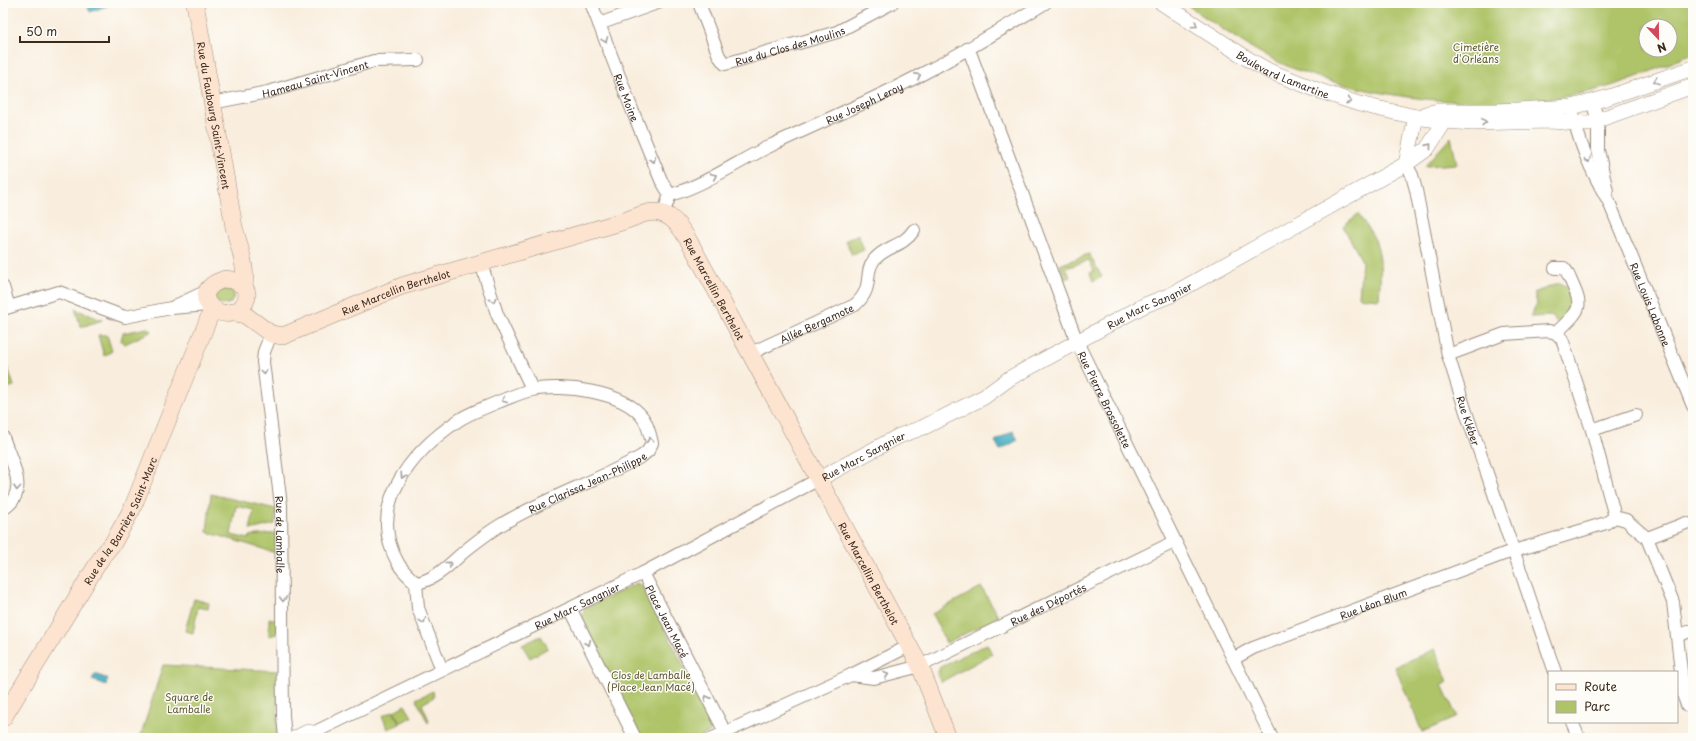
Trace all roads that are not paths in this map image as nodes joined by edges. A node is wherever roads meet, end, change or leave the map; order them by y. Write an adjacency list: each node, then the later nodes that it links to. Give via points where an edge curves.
1 (195, 3): 15 (main road, Rue du Faubourg Saint-Vincent)
2 (592, 3): 8 (street, Rue Moine)
3 (657, 3): 8 (street)
4 (699, 3): 5 (street, Rue du Clos des Moulins, via 719,56 725,64 836,32)
5 (892, 3)
6 (1044, 3): 9 (street, Rue Joseph Leroy)
7 (1162, 3): 18 (street, Boulevard Lamartine, one-way to 18, via 1269,71 1359,104)
8 (599, 24): 23 (street, Rue Moine, one-way to 23, via 661,180)
9 (967, 49): 23 (street, Rue Joseph Leroy, one-way to 9, via 720,173 748,156 861,105 926,73); 38 (street, Rue Pierre Brossolette)
10 (418, 60): 15 (street, Hameau Saint-Vincent, via 374,61 268,92)
11 (1693, 68): 14 (street, Boulevard Lamartine, one-way to 14)
12 (1693, 80): 17 (street, Boulevard Lamartine, via 1644,98)
13 (1693, 86): 17 (street, Boulevard Lamartine)
14 (1592, 102): 16 (street, Boulevard Lamartine); 19 (street)
15 (212, 103): 26 (main road, Rue du Faubourg Saint-Vincent)
16 (1572, 106): 18 (street, Boulevard Lamartine, via 1496,111 1438,111); 21 (street, Rue Louis Labonne)
17 (1616, 113): 19 (street, Boulevard Lamartine)
18 (1416, 117): 20 (street, Boulevard Lamartine); 22 (street)
19 (1598, 120): 21 (street, Boulevard Lamartine, via 1587,124); 24 (street, Rue Louis Labonne, via 1598,150)
20 (1445, 121): 21 (street, Boulevard Lamartine, one-way to 21, via 1551,121); 22 (street, Rue Marc Sangnier, one-way to 20, via 1427,149)
21 (1575, 124): 24 (street, Rue Louis Labonne, one-way to 24, via 1595,178)
22 (1406, 164): 38 (street, Rue Marc Sangnier, via 1171,295 1145,305); 40 (street, Rue Kléber, via 1416,190)
23 (672, 192): 25 (street)
24 (1609, 202): 42 (street, Rue Louis Labonne)
25 (663, 214): 28 (main road, Rue Marcellin Berthelot, via 647,213); 39 (main road, Rue Marcellin Berthelot, via 671,218 683,231)
26 (234, 227): 30 (main road, Rue du Faubourg Saint-Vincent, via 234,255); 32 (main road, Rue du Faubourg Saint-Vincent, via 242,256)
27 (914, 230): 39 (street, Allée Bergamote, via 908,239 884,251 875,259 870,269 867,288 861,300 855,305)
28 (481, 263): 37 (main road, Rue Marcellin Berthelot, via 402,286 283,336); 41 (street, one-way to 41, via 497,314)
29 (1555, 268): 36 (street, via 1564,268 1579,299 1578,312)
30 (225, 279): 32 (main road, via 238,281); 33 (main road, via 211,285)
31 (3, 287): 34 (street)
32 (245, 289): 35 (main road, via 243,305); 37 (main road)
33 (209, 302): 34 (street, via 125,317 59,292); 35 (main road, via 223,313); 65 (main road, Rue de la Barrière Saint-Marc, via 132,508 113,543 103,554)
34 (6, 308)
35 (232, 312): 37 (main road, via 245,315)
36 (1556, 333): 40 (street, via 1508,333); 44 (street, via 1562,339)
37 (270, 334): 69 (street, Rue de Lamballe, one-way to 69, via 263,362 281,505)
38 (1077, 342): 46 (street, Rue Marc Sangnier, via 1010,378 984,397 924,427 899,436); 51 (street, Rue Pierre Brossolette)
39 (750, 353): 46 (main road, Rue Marcellin Berthelot)
40 (1448, 355): 52 (street, Rue Kléber)
41 (532, 389): 54 (street, Rue Clarissa Jean-Philippe, one-way to 54, via 461,419 429,442 394,490 390,503 389,536 399,564); 54 (street, Rue Clarissa Jean-Philippe, one-way to 41, via 432,578 499,526 541,503 632,462 651,447 651,436 642,417 622,402 589,391)
42 (1693, 406)
43 (1636, 415): 44 (street)
44 (1592, 430): 48 (street)
45 (3, 437): 47 (street, one-way to 47, via 18,486 14,499)
46 (819, 478): 53 (street, Rue Marc Sangnier); 58 (main road, Rue Marcellin Berthelot)
47 (3, 509)
48 (1615, 517): 50 (street, via 1631,523); 52 (street, Rue Léon Blum, via 1606,523)
49 (1686, 523): 50 (street)
50 (1647, 538): 57 (street, via 1673,602)
51 (1174, 542): 59 (street, Rue Pierre Brossolette); 60 (street, Rue des Déportés)
52 (1514, 551): 59 (street, Rue Léon Blum, via 1253,648); 62 (street, Rue Kléber)
53 (643, 573): 55 (street, Rue Marc Sangnier); 67 (street, Place Jean Macé, one-way to 53)
54 (416, 583): 61 (street, one-way to 61, via 418,608)
55 (570, 608): 61 (street, Rue Marc Sangnier); 71 (street, one-way to 71)
56 (1693, 630): 57 (street)
57 (1677, 636): 64 (street, via 1684,697 1687,705)
58 (909, 646): 60 (main road, Rue Marcellin Berthelot); 63 (street)
59 (1233, 659): 74 (street, Rue Pierre Brossolette)
60 (920, 666): 63 (street, Rue des Déportés, one-way to 60, via 874,678); 73 (main road, Rue Marcellin Berthelot)
61 (442, 670): 68 (street, Rue Marc Sangnier)
62 (1555, 671)
63 (851, 675): 67 (street)
64 (1693, 710)
65 (3, 718)
66 (1572, 723): 75 (street)
67 (725, 732): 72 (street)
68 (311, 735): 70 (street, via 308,732)
69 (285, 738)
70 (296, 738)
71 (635, 738)
72 (713, 738)
73 (948, 738)
74 (1272, 738)
75 (1579, 738)

